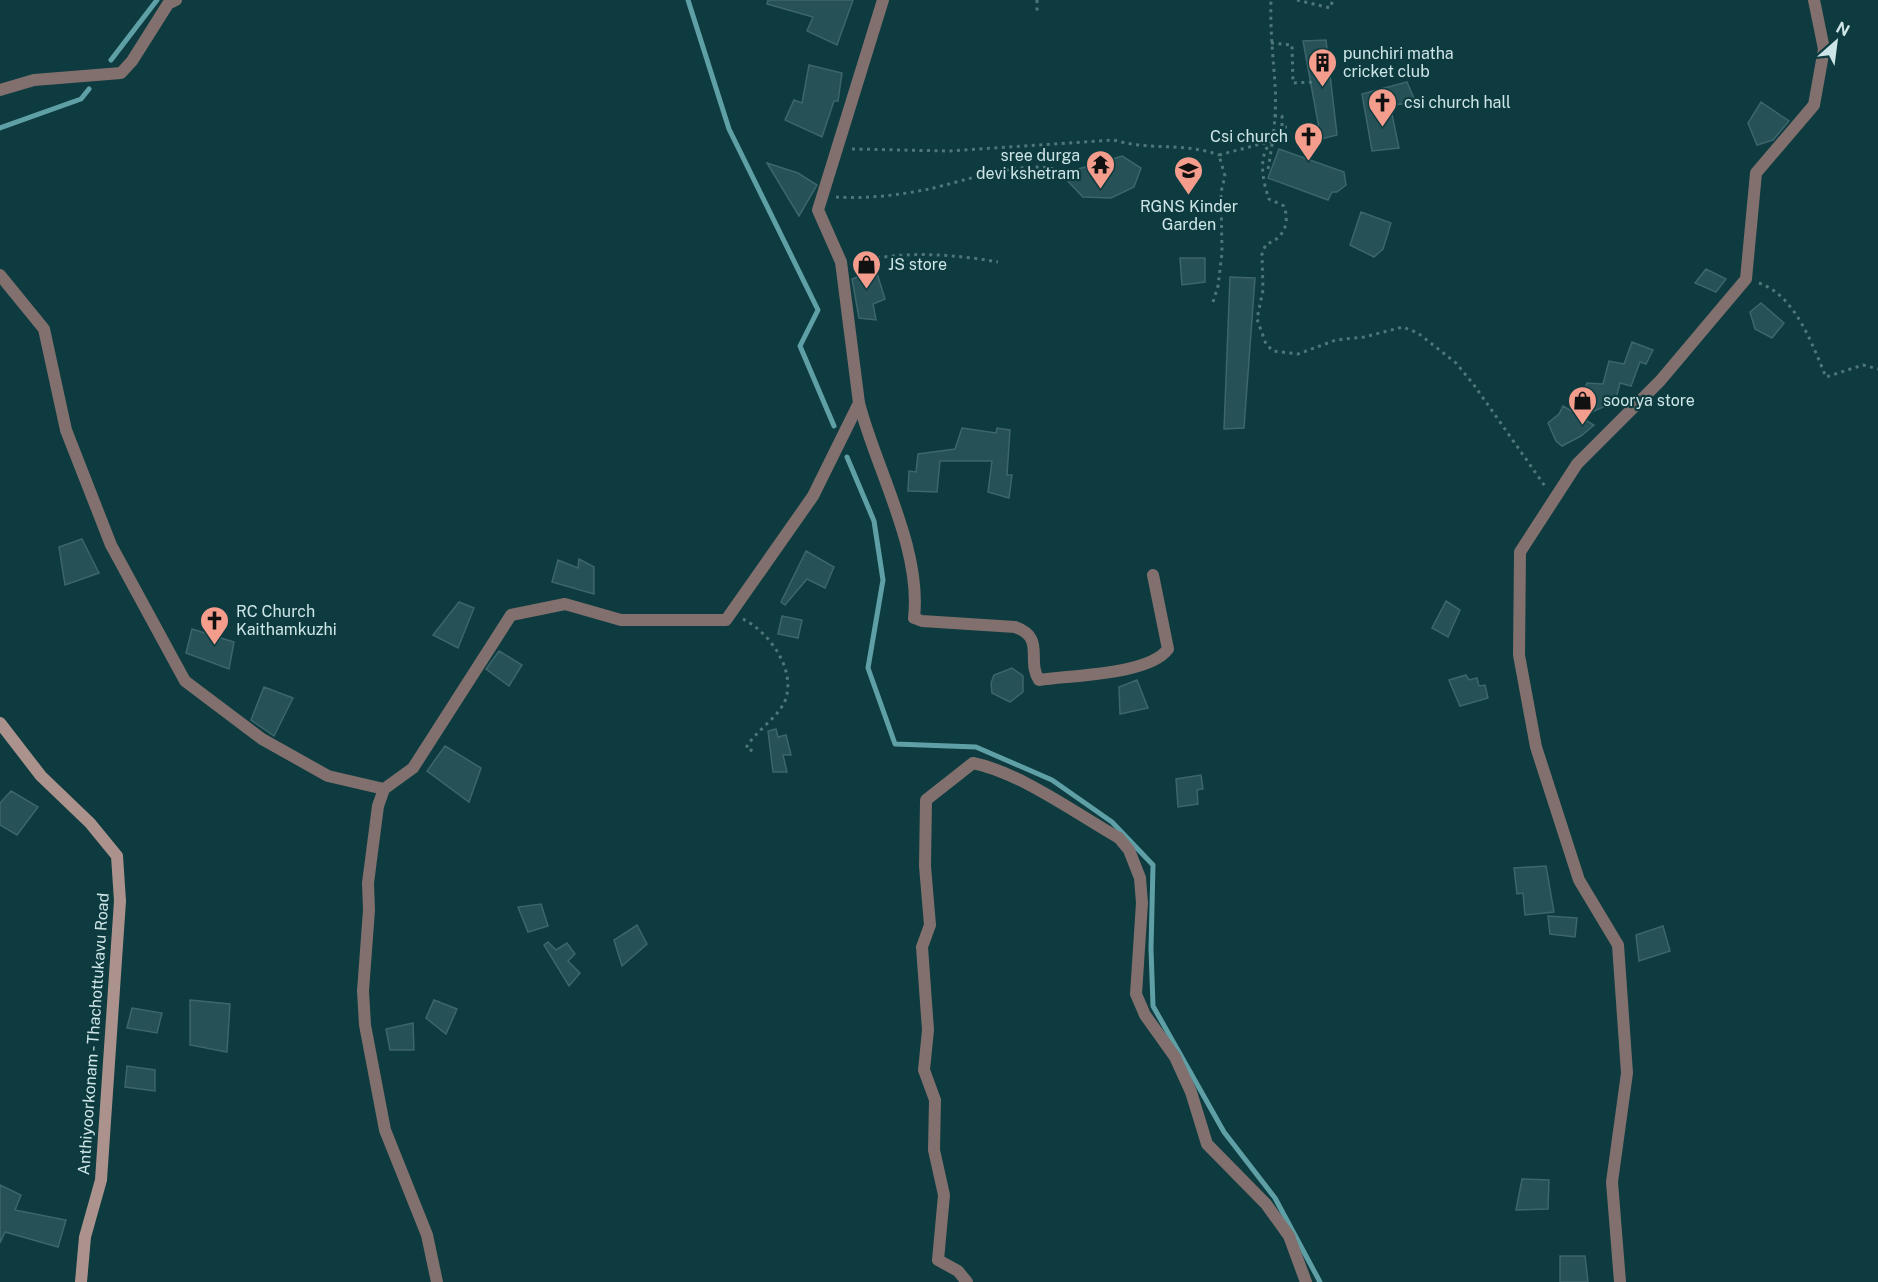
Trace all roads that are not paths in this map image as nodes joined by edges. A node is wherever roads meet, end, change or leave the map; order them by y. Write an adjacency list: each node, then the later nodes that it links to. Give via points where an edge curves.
1 (176, 0): 4 (street, via 168,4 121,73 34,80)
2 (883, 0): 6 (street, via 818,210 841,267)
3 (1814, 0): 14 (street, via 1824,49 1814,105 1756,173 1746,279 1660,381 1577,464 1520,552 1519,655 1536,747 1579,880 1618,945 1627,1073 1612,1182)
4 (0, 90)
5 (0, 275): 9 (street, via 44,329 66,430 111,545 185,681 262,739 328,776)
6 (859, 403): 7 (street, via 869,442 899,516 911,567 914,618 1025,630 1035,650 1035,674 1039,680 1140,668 1168,649); 9 (street, via 813,496 726,620 621,620 565,604 512,615 413,768)
7 (1153, 575)
8 (0, 723): 10 (main road, Anthiyoorkonam - Thachottukavu Road, via 41,776 90,823 117,856 120,901 101,1180 85,1237)
9 (384, 789): 11 (street, via 368,883 364,1025 385,1130 427,1235)
10 (81, 1282)
11 (436, 1282)
12 (967, 1282): 13 (street, via 958,1271 938,1260 944,1195 934,1150 934,1100 924,1070 928,1030 922,947 930,925 925,866 926,800 973,763 993,767 1037,791 1119,838 1129,850 1141,886 1136,994 1145,1015 1176,1057 1207,1144 1266,1204 1289,1236)
13 (1306, 1282)
14 (1620, 1282)

